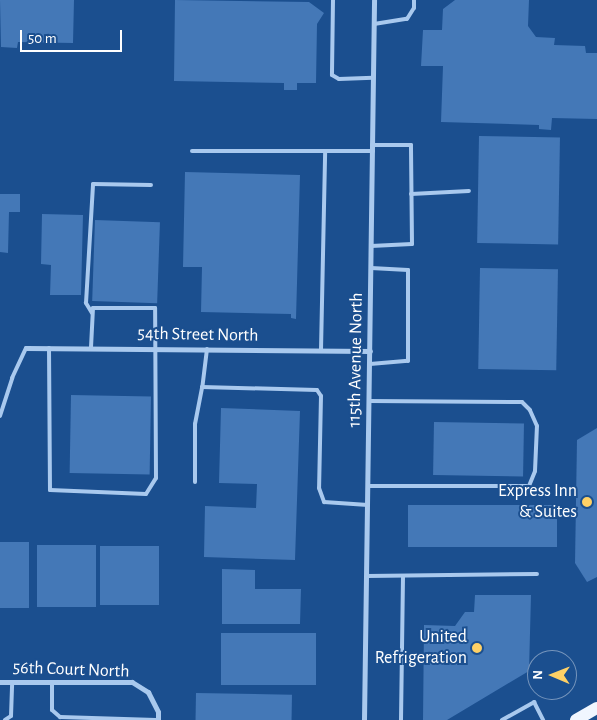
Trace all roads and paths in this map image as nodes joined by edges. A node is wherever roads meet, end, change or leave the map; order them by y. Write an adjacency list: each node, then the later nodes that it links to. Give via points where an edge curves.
1 (333, 0): 5 (lane, via 332,75 339,79)
2 (374, 0): 4 (street, 115th Avenue North)
3 (414, 0): 4 (lane, via 408,19)
4 (374, 24): 5 (street, 115th Avenue North)
5 (373, 78): 6 (street, 115th Avenue North)
6 (373, 148): 8 (lane); 11 (lane, via 411,146); 12 (street, 115th Avenue North)
7 (192, 150): 8 (lane)
8 (325, 151): 20 (lane)
9 (151, 185): 14 (lane, via 93,184 86,303)
10 (469, 191): 11 (lane)
11 (411, 194): 12 (lane, via 412,244)
12 (371, 246): 13 (street, 115th Avenue North)
13 (371, 268): 21 (street, 115th Avenue North); 22 (lane, via 408,270 408,361)
14 (92, 312): 17 (lane); 18 (lane, via 92,308 155,308)
15 (26, 348): 16 (street, 54th Street North); 25 (lane)
16 (49, 348): 17 (street, 54th Street North); 18 (lane, via 50,490 146,494 156,478)
17 (91, 348): 18 (street, 54th Street North)
18 (156, 349): 19 (street, 54th Street North)
19 (207, 349): 20 (street, 54th Street North); 23 (lane)
20 (321, 350): 21 (street, 54th Street North)
21 (370, 351): 22 (street, 115th Avenue North)
22 (370, 364): 24 (street, 115th Avenue North)
23 (202, 387): 26 (lane, via 195,424); 28 (lane, via 317,390 321,396 319,488 324,502)
24 (369, 401): 27 (street, 115th Avenue North); 27 (lane, via 522,402 530,410 537,426 535,472 529,486)
25 (0, 416)
26 (195, 482)
27 (368, 486): 28 (street, 115th Avenue North)
28 (368, 505): 30 (street, 115th Avenue North)
29 (537, 574): 31 (lane)
30 (366, 576): 31 (lane); 38 (street, 115th Avenue North)
31 (403, 576): 39 (lane)
32 (0, 682): 33 (street, 56th Court North)
33 (12, 682): 34 (street, 56th Court North); 36 (lane, via 11,716)
34 (52, 682): 37 (street, 56th Court North, via 132,682 148,692 158,712); 37 (lane, via 52,710 60,717)
35 (597, 708): 42 (main road)
36 (5, 720)
37 (157, 720)
38 (364, 720)
39 (401, 720)
40 (502, 720): 41 (lane, via 534,702)
41 (543, 720)
42 (576, 720)

